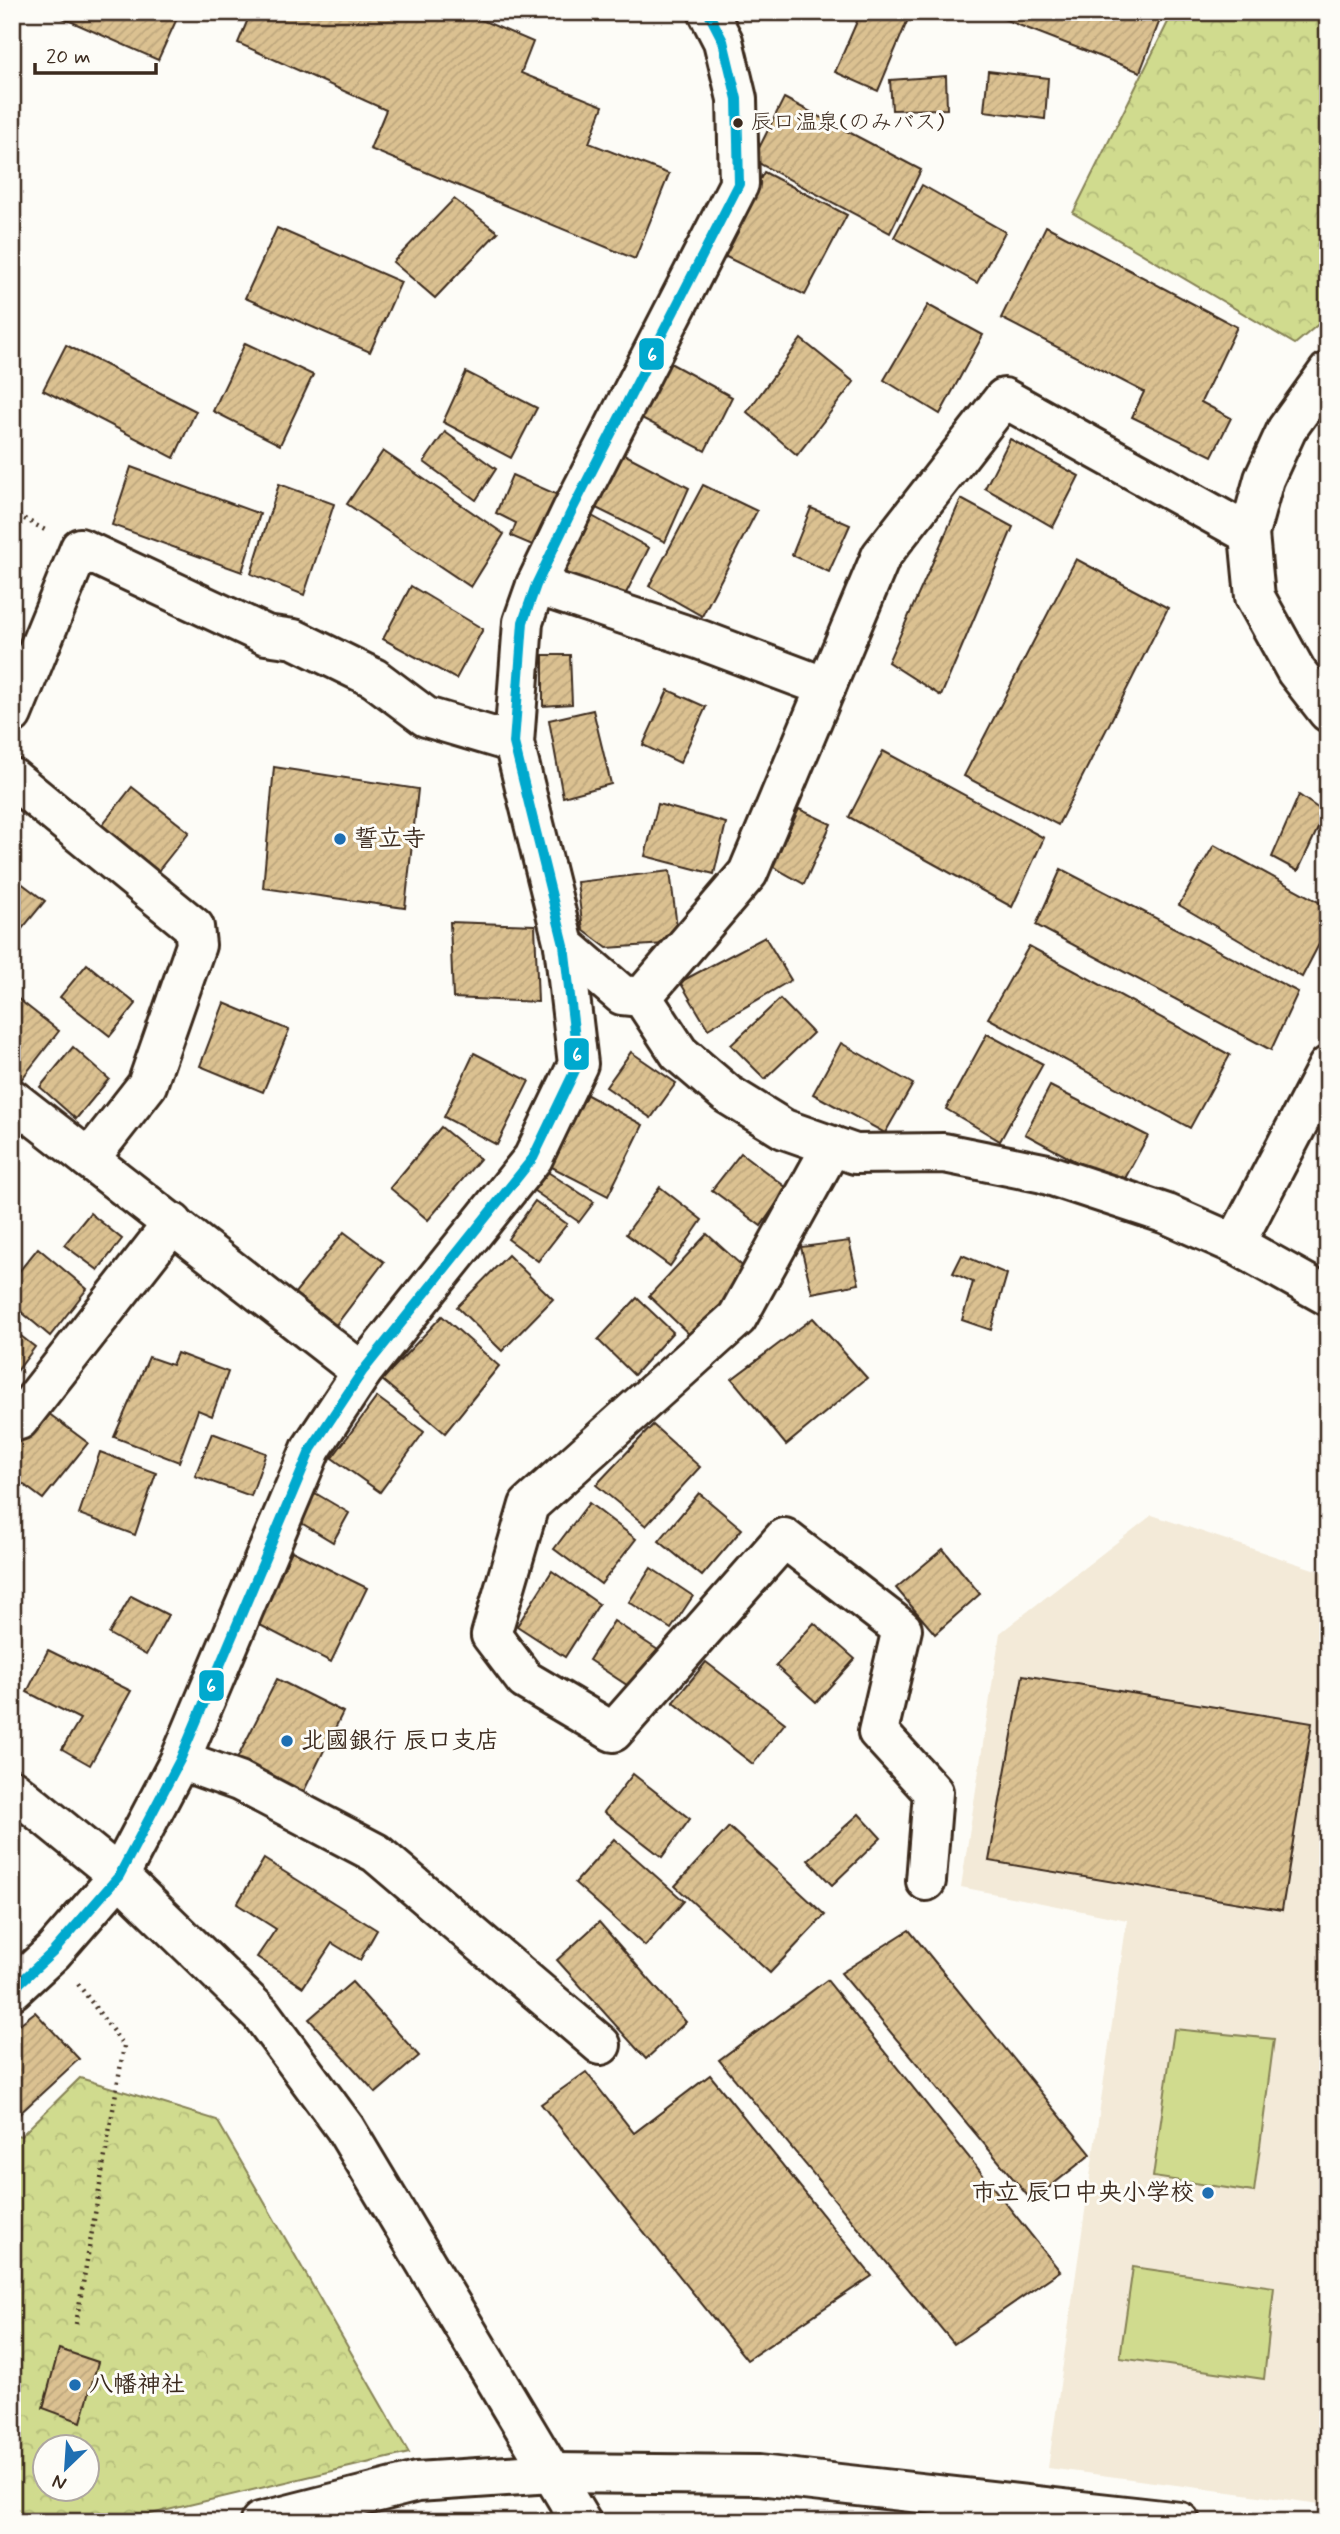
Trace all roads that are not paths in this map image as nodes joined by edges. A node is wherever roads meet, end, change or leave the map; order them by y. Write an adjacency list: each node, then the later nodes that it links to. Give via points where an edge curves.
1 (708, 12): 4 (street, via 723,41 737,99 739,184)
2 (1328, 372): 3 (street, via 1287,429 1264,479)
3 (1249, 534): 5 (street, via 1004,398 881,556); 6 (street, via 1255,597 1296,671)
4 (536, 585): 5 (street); 8 (street, via 523,622)
5 (826, 687): 11 (street, via 748,873)
6 (1328, 712)
7 (12, 714): 8 (street, via 80,548 267,635 293,639 362,672 426,717)
8 (514, 743): 10 (street)
9 (12, 778): 15 (street, via 194,927 196,945 147,1085)
10 (564, 945): 11 (street, via 622,995); 19 (street, via 578,1064 533,1158)
11 (642, 997): 14 (street, via 679,1053 727,1094 785,1129)
12 (1328, 1066): 17 (street)
13 (12, 1099): 15 (street)
14 (832, 1146): 17 (street, via 855,1154 944,1153 1043,1173 1167,1214); 24 (street, via 737,1318 529,1505 491,1635 525,1680 613,1732 784,1538 902,1629 878,1732 933,1792)
15 (89, 1159): 16 (street)
16 (173, 1223): 19 (street); 20 (street, via 19,1420)
17 (1235, 1244): 18 (street)
18 (1328, 1296)
19 (362, 1372): 21 (street, via 311,1449)
20 (12, 1422)
21 (180, 1760): 23 (street); 26 (street, via 239,1781 376,1853)
22 (12, 1789): 23 (street)
23 (119, 1876): 25 (street, via 53,1952); 27 (street, via 261,2014 345,2128)
24 (926, 1881)
25 (12, 1990)
26 (601, 2045)
27 (552, 2473): 28 (street, via 417,2482); 29 (street); 30 (street, via 759,2475)
28 (260, 2522)
29 (581, 2522)
30 (1180, 2522)

